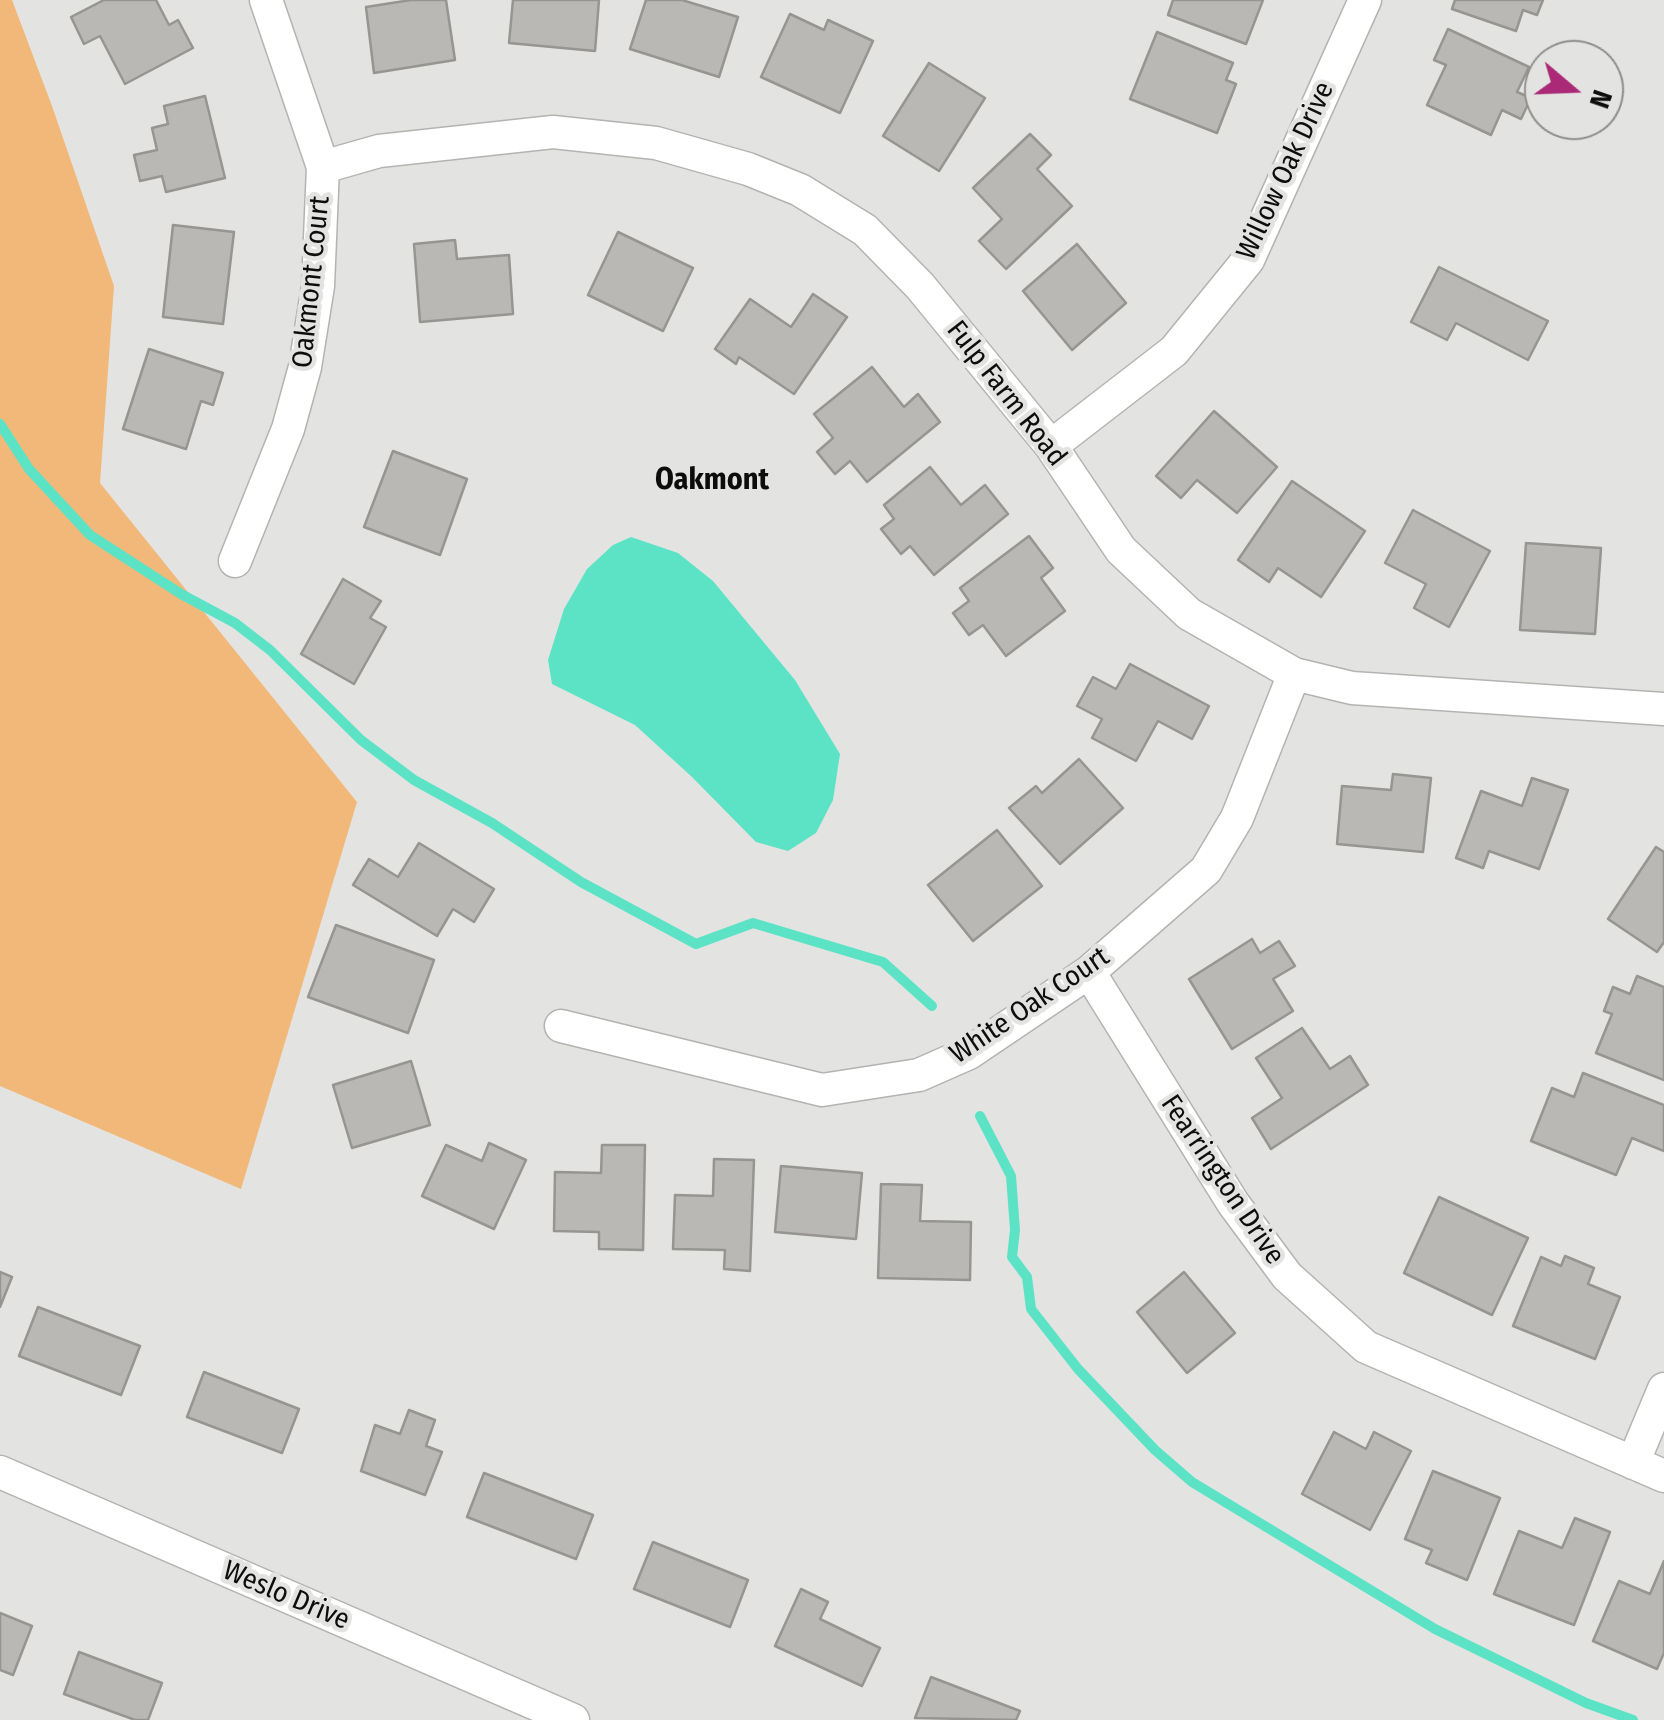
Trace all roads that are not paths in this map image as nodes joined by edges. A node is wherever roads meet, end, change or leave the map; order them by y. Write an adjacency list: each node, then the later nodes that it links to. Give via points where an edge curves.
1 (266, 0): 3 (street, Oakmont Court)
2 (1365, 0): 4 (street, Willow Oak Drive, via 1248,260 1174,351)
3 (323, 167): 4 (street, Fulp Farm Road, via 379,151 553,132 656,143 748,169 800,190 864,230 920,286); 5 (street, Oakmont Court, via 318,286 306,367)
4 (1051, 446): 6 (street, Fulp Farm Road, via 1120,550 1189,614)
5 (235, 562)
6 (1294, 674): 7 (street, Fulp Farm Road, via 1352,688); 8 (street, White Oak Court, via 1238,818 1206,870)
7 (1664, 708)
8 (1089, 972): 9 (street, White Oak Court, via 969,1053 919,1076 822,1090); 11 (street, Fearrington Drive, via 1232,1202 1287,1276 1366,1347)
9 (561, 1026)
10 (1664, 1388): 11 (street)
11 (1633, 1463): 13 (street, Fearrington Drive)
12 (0, 1472): 14 (street, Weslo Drive)
13 (1664, 1476)
14 (573, 1720)

